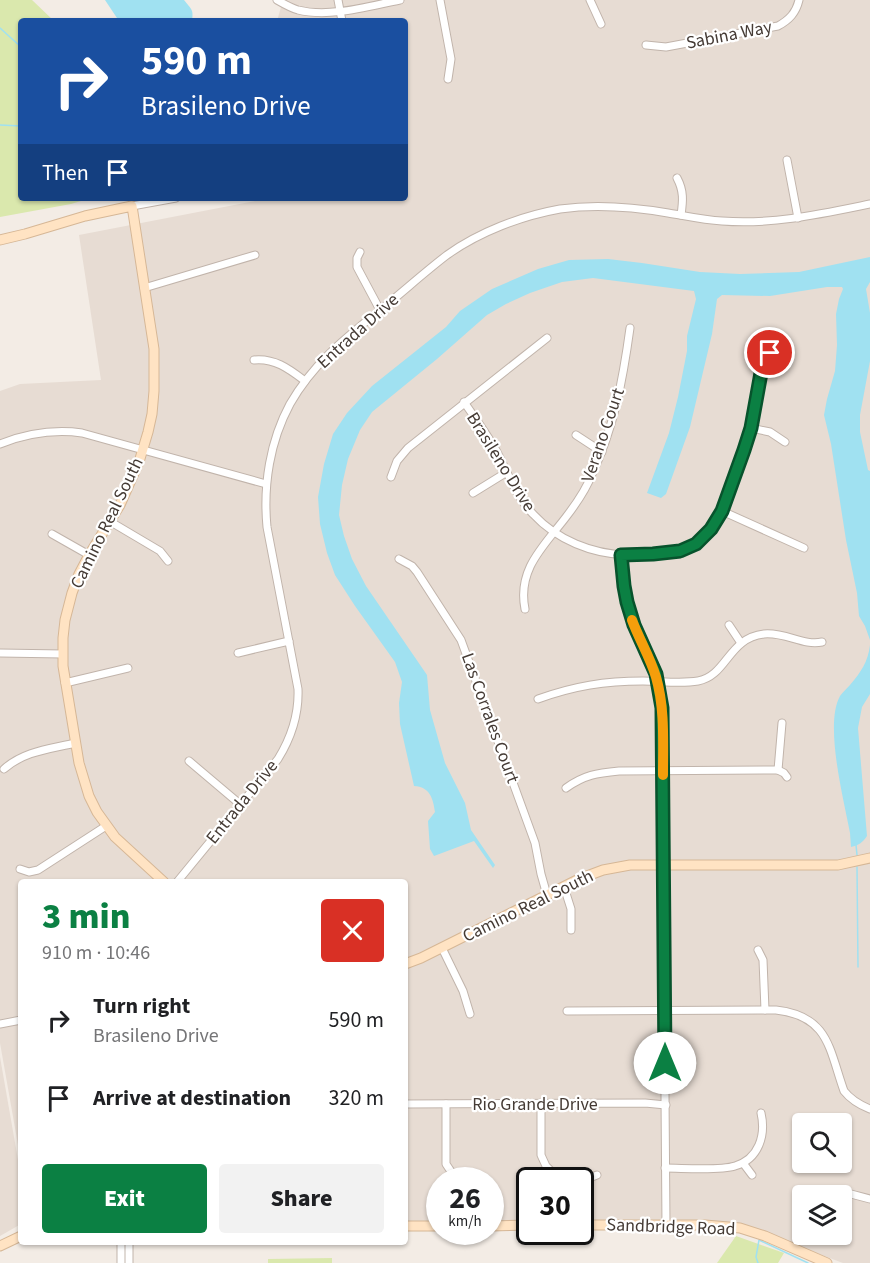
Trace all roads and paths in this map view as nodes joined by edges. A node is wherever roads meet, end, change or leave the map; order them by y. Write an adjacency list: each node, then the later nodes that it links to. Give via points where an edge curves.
1 (277, 0): 7 (street, via 310,12)
2 (338, 0): 7 (street)
3 (400, 0): 7 (street)
4 (440, 0): 11 (street, via 451,59)
5 (590, 0): 9 (street)
6 (799, 0): 10 (street, Sabina Way, via 790,18 778,26 666,46)
7 (340, 11): 8 (street)
8 (341, 18)
9 (601, 24)
10 (646, 45)
11 (448, 79)
12 (787, 160): 18 (street)
13 (677, 178): 17 (street, via 683,198)
14 (160, 201): 16 (street)
15 (870, 204): 18 (street, Entrada Drive)
16 (132, 206): 19 (street); 22 (street, Camino Real South)
17 (681, 215): 18 (street, Entrada Drive, via 741,222); 23 (street, Entrada Drive, via 596,206 524,217 449,254)
18 (798, 218)
19 (0, 240)
20 (360, 252): 23 (street, via 357,267)
21 (255, 255): 22 (street)
22 (144, 288): 34 (street, Camino Real South, via 155,370 152,414)
23 (380, 310): 28 (street, Entrada Drive, via 334,348)
24 (630, 328): 35 (street, Verano Court, via 620,391)
25 (547, 338): 29 (street)
26 (788, 346): 30 (street, Brasileno Drive, via 774,350 763,362)
27 (254, 360): 28 (street, via 278,363)
28 (305, 381): 38 (street, Entrada Drive, via 284,417)
29 (464, 402): 36 (street, Brasileno Drive); 37 (street, via 408,448)
30 (751, 428): 32 (street, via 770,432); 40 (street, Brasileno Drive)
31 (576, 435): 35 (street)
32 (785, 442)
33 (0, 444): 34 (street, via 44,431 63,431)
34 (143, 450): 38 (street); 41 (street, Camino Real South)
35 (602, 452): 42 (street, Verano Court, via 578,502)
36 (507, 472): 39 (street); 42 (street, Brasileno Drive, via 526,506)
37 (391, 477)
38 (266, 484): 51 (street, Entrada Drive, via 267,527)
39 (473, 493)
40 (722, 511): 44 (street); 46 (street, Brasileno Drive, via 703,538 688,548 671,553)
41 (111, 522): 45 (street, Camino Real South); 48 (street, via 160,551)
42 (554, 532): 46 (street, Brasileno Drive, via 592,550); 49 (street, Verano Court, via 535,557 525,580)
43 (52, 534): 45 (street)
44 (804, 548)
45 (89, 555): 56 (street, Camino Real South, via 67,609)
46 (621, 555): 58 (street, via 630,614)
47 (399, 559): 77 (street, Las Corrales Court, via 417,572 461,640 535,843)
48 (168, 561)
49 (525, 609)
50 (729, 625): 53 (street)
51 (289, 641): 55 (street); 69 (street, Entrada Drive, via 297,689 294,723 278,759)
52 (822, 642): 53 (street, via 763,634)
53 (741, 643): 58 (street, via 706,679)
54 (0, 653): 56 (street)
55 (238, 653)
56 (63, 654): 59 (street, Camino Real South)
57 (128, 668): 59 (street)
58 (657, 682): 60 (street, via 591,684); 66 (street, via 662,708)
59 (65, 683): 62 (street, Camino Real South)
60 (538, 699)
61 (782, 723): 65 (street)
62 (75, 743): 64 (street, via 27,754); 70 (street, Camino Real South, via 86,788)
63 (189, 761): 69 (street)
64 (4, 769)
65 (778, 770): 66 (street); 67 (street)
66 (663, 771): 68 (street, via 598,773); 72 (street)
67 (787, 777)
68 (566, 788)
69 (240, 805): 75 (street, Entrada Drive)
70 (106, 826): 73 (street, via 38,870); 74 (street, Camino Real South)
71 (870, 858): 72 (street, Camino Real South, via 838,865)
72 (664, 864): 76 (street, Camino Real South, via 603,870); 84 (street)
73 (20, 869)
74 (161, 879)
75 (179, 879)
76 (564, 887): 77 (street, Camino Real South); 78 (street, via 571,909)
77 (547, 895): 79 (street, Camino Real South)
78 (571, 930)
79 (442, 948): 81 (street, Camino Real South); 85 (street)
80 (758, 950): 82 (street, via 763,960)
81 (408, 963)
82 (765, 1010): 84 (street); 92 (street, via 794,1013 814,1024 829,1044 844,1092)
83 (567, 1011): 84 (street)
84 (665, 1011): 91 (street)
85 (470, 1014)
86 (18, 1021): 87 (street)
87 (0, 1024)
88 (541, 1103): 90 (street, Rio Grande Drive); 91 (street, Rio Grande Drive); 97 (street, via 541,1155 546,1166 552,1172 584,1180)
89 (408, 1104): 90 (street, Rio Grande Drive)
90 (446, 1104): 95 (street)
91 (666, 1105): 96 (street)
92 (870, 1109)
93 (761, 1113): 94 (street, via 762,1137 755,1152)
94 (743, 1163): 96 (street, via 719,1168); 98 (street)
95 (448, 1167)
96 (665, 1168): 102 (street)
97 (597, 1175)
98 (752, 1175)
99 (852, 1194): 100 (street)
100 (870, 1199)
101 (594, 1225): 102 (street, Sandbridge Road)
102 (666, 1225): 111 (street, Sandbridge Road, via 740,1228)
103 (408, 1226): 104 (street)
104 (426, 1226)
105 (18, 1237): 108 (street)
106 (121, 1245): 109 (street)
107 (129, 1245): 110 (street)
108 (0, 1246)
109 (121, 1263)
110 (129, 1263)
111 (827, 1263)

